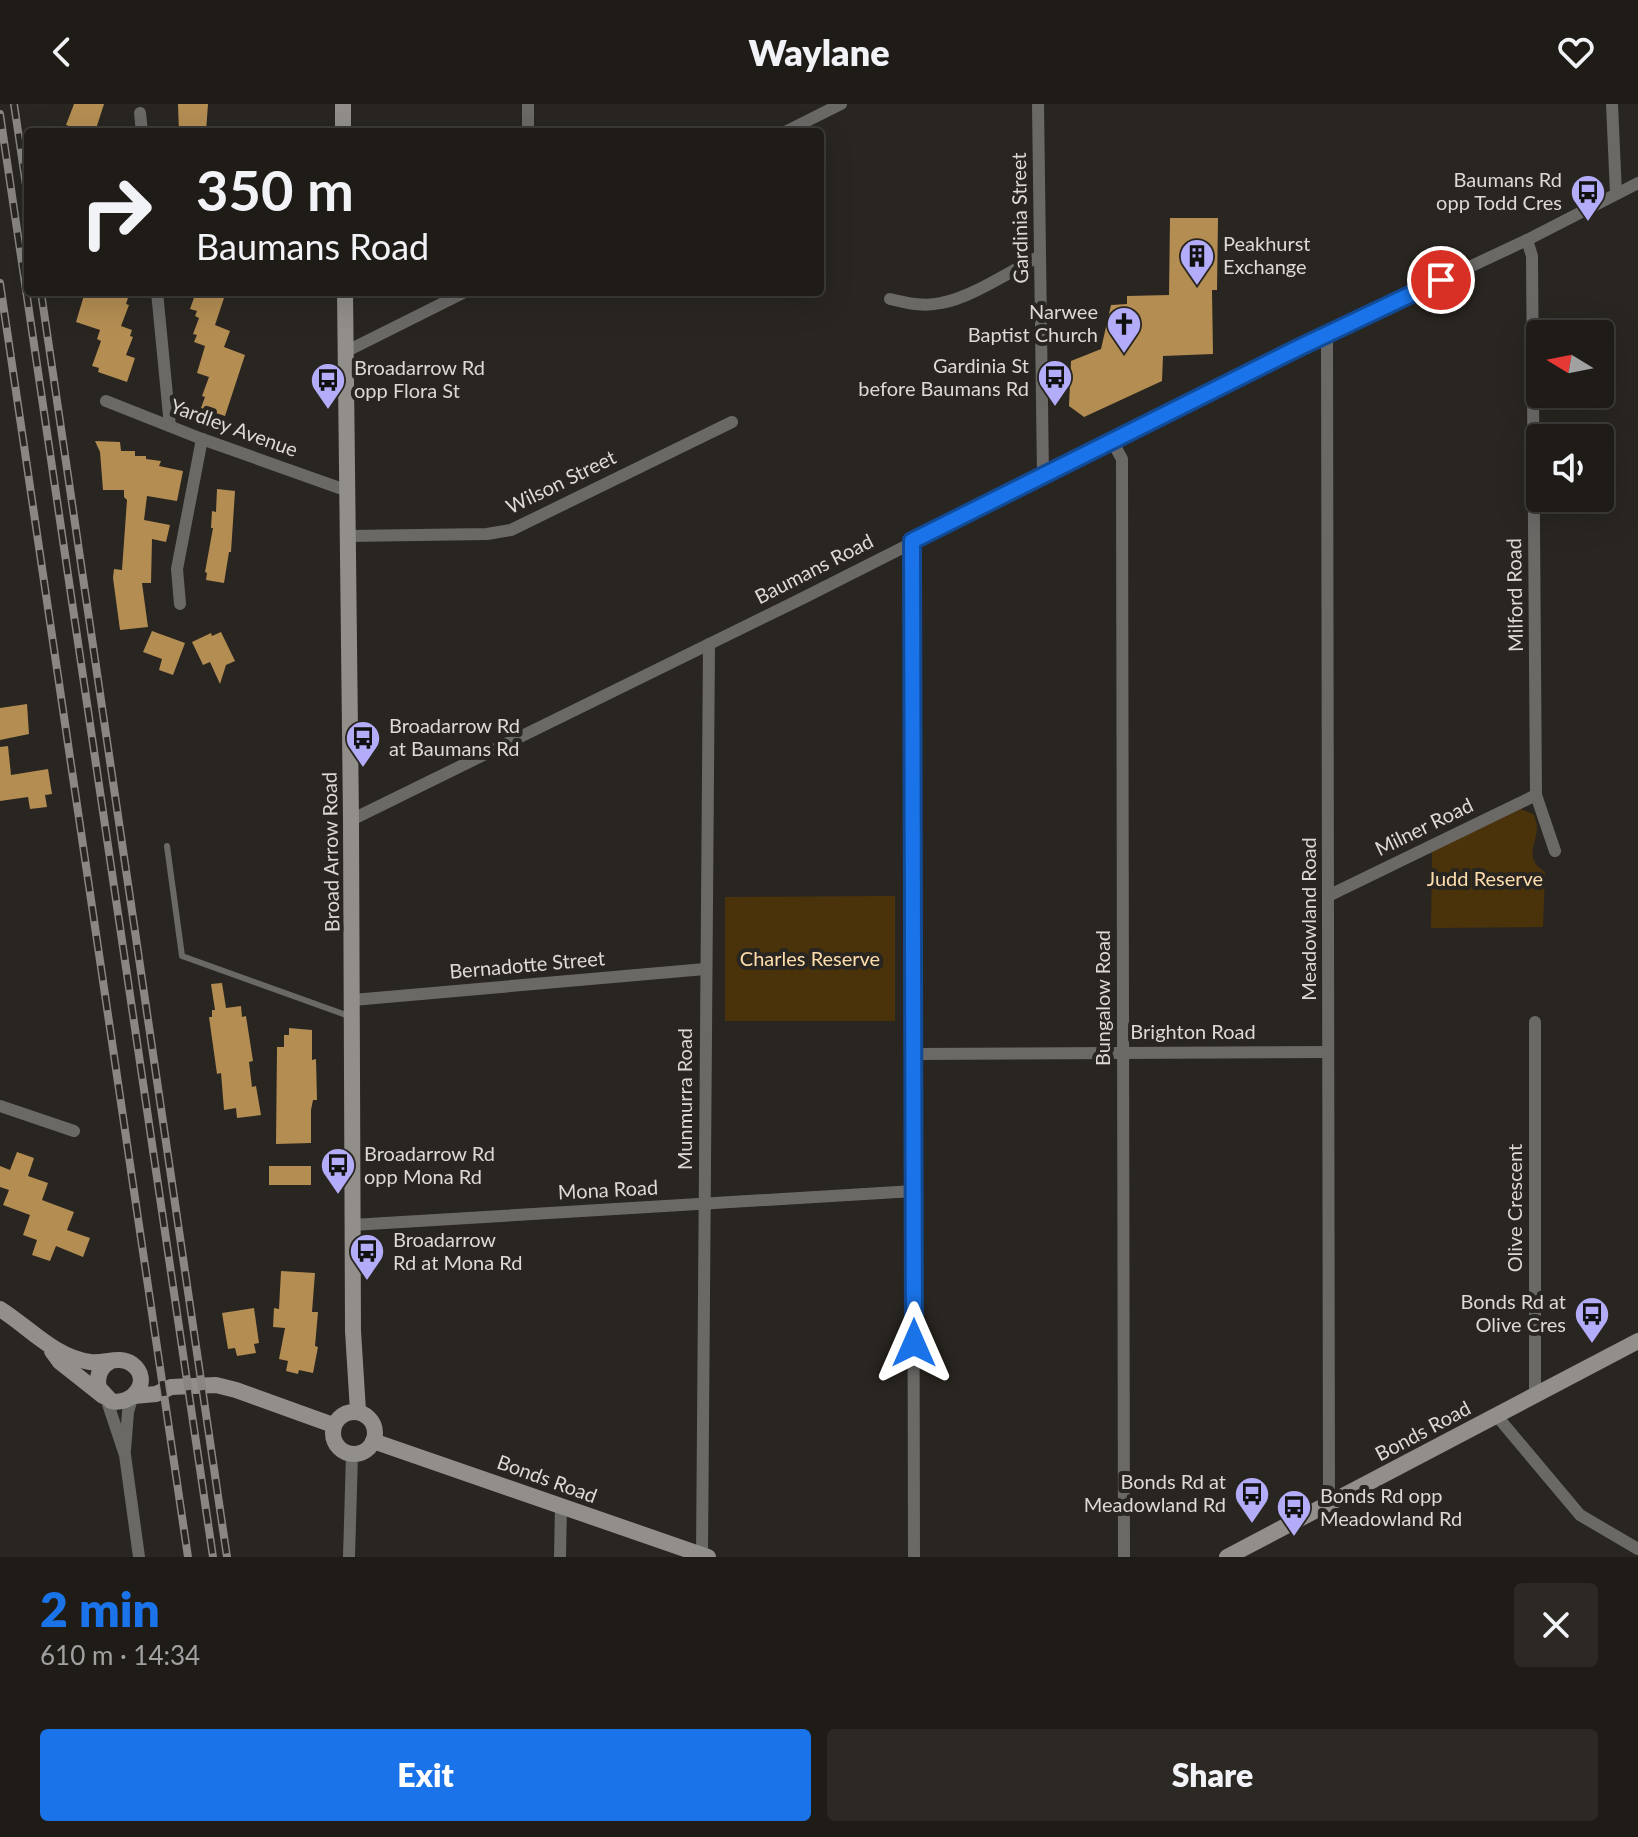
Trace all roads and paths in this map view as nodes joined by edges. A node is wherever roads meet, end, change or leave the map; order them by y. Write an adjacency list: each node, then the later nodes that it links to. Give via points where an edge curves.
1 (343, 104): 8 (main road)
2 (528, 104): 9 (street)
3 (841, 104): 10 (street)
4 (1038, 104): 14 (street, Gardinia Street)
5 (1612, 104): 12 (street)
6 (140, 113): 7 (street)
7 (142, 128)
8 (343, 128)
9 (528, 128)
10 (793, 128)
11 (1638, 183): 12 (street, Baumans Road)
12 (1616, 194): 13 (street, Baumans Road)
13 (1527, 240): 19 (street, Baumans Road); 32 (street, Milford Road, via 1532,256)
14 (1040, 256): 18 (street, via 941,303); 26 (street, Gardinia Street)
15 (157, 296): 23 (street)
16 (345, 296): 20 (main road, Broad Arrow Road)
17 (457, 296): 20 (street)
18 (890, 299)
19 (1327, 334): 25 (street, Baumans Road); 36 (street, Meadowland Road)
20 (345, 352): 27 (main road, Broad Arrow Road)
21 (106, 401): 23 (street, Yardley Avenue)
22 (732, 422): 28 (street, Wilson Street, via 511,530)
23 (170, 426): 24 (street, Yardley Avenue)
24 (202, 439): 27 (street, Yardley Avenue); 30 (street, via 177,569)
25 (1112, 441): 26 (street, Baumans Road); 40 (street, Bungalow Road, via 1122,459)
26 (1043, 476): 29 (street, Baumans Road)
27 (348, 491): 28 (main road, Broad Arrow Road)
28 (348, 536): 33 (main road, Broad Arrow Road)
29 (912, 541): 31 (street, Baumans Road); 42 (street)
30 (180, 604)
31 (709, 644): 33 (street, Baumans Road); 37 (street, Munmurra Road)
32 (1536, 795): 35 (street, Milford Road); 36 (street, Milner Road)
33 (351, 820): 38 (main road, Broad Arrow Road)
34 (167, 846): 38 (lane, via 182,956)
35 (1555, 851)
36 (1330, 895): 41 (street, Meadowland Road)
37 (705, 969): 38 (street, Bernadotte Street); 46 (street, Munmurra Road)
38 (352, 1008): 47 (main road, Broad Arrow Road)
39 (1535, 1022): 54 (street, Olive Crescent)
40 (1123, 1052): 41 (street, Brighton Road); 42 (street, Brighton Road); 71 (street, Bungalow Road)
41 (1328, 1052): 63 (street, Meadowland Road)
42 (914, 1054): 45 (street)
43 (0, 1106): 44 (street)
44 (74, 1131)
45 (914, 1191): 46 (street, Mona Road); 70 (street)
46 (705, 1204): 47 (street, Mona Road); 66 (street, Munmurra Road)
47 (352, 1225): 57 (main road, Broad Arrow Road)
48 (0, 1309): 50 (main road)
49 (1638, 1341): 54 (main road, Bonds Road)
50 (46, 1344): 51 (main road, via 82,1360); 55 (main road, via 60,1362)
51 (111, 1361): 52 (main road, via 128,1361); 55 (main road, via 99,1375)
52 (137, 1370): 53 (main road); 56 (main road, via 140,1384)
53 (171, 1387): 56 (main road); 59 (main road, via 228,1387)
54 (1535, 1394): 58 (main road, Bonds Road)
55 (105, 1397): 56 (main road, via 122,1402); 62 (street)
56 (133, 1397): 62 (street)
57 (358, 1411): 59 (main road, via 343,1414); 60 (main road, via 372,1422)
58 (1496, 1415): 63 (main road, Bonds Road); 65 (street, via 1580,1515)
59 (333, 1425): 61 (main road, via 335,1444)
60 (373, 1441): 61 (main road, via 365,1451); 64 (main road, Bonds Road)
61 (352, 1454): 68 (street)
62 (125, 1455): 67 (street)
63 (1329, 1503): 72 (main road, Bonds Road)
64 (561, 1505): 66 (main road, Bonds Road); 69 (street)
65 (1638, 1549)
66 (705, 1556)
67 (139, 1557)
68 (349, 1557)
69 (560, 1557)
70 (914, 1557)
71 (1124, 1557)
72 (1227, 1557)

